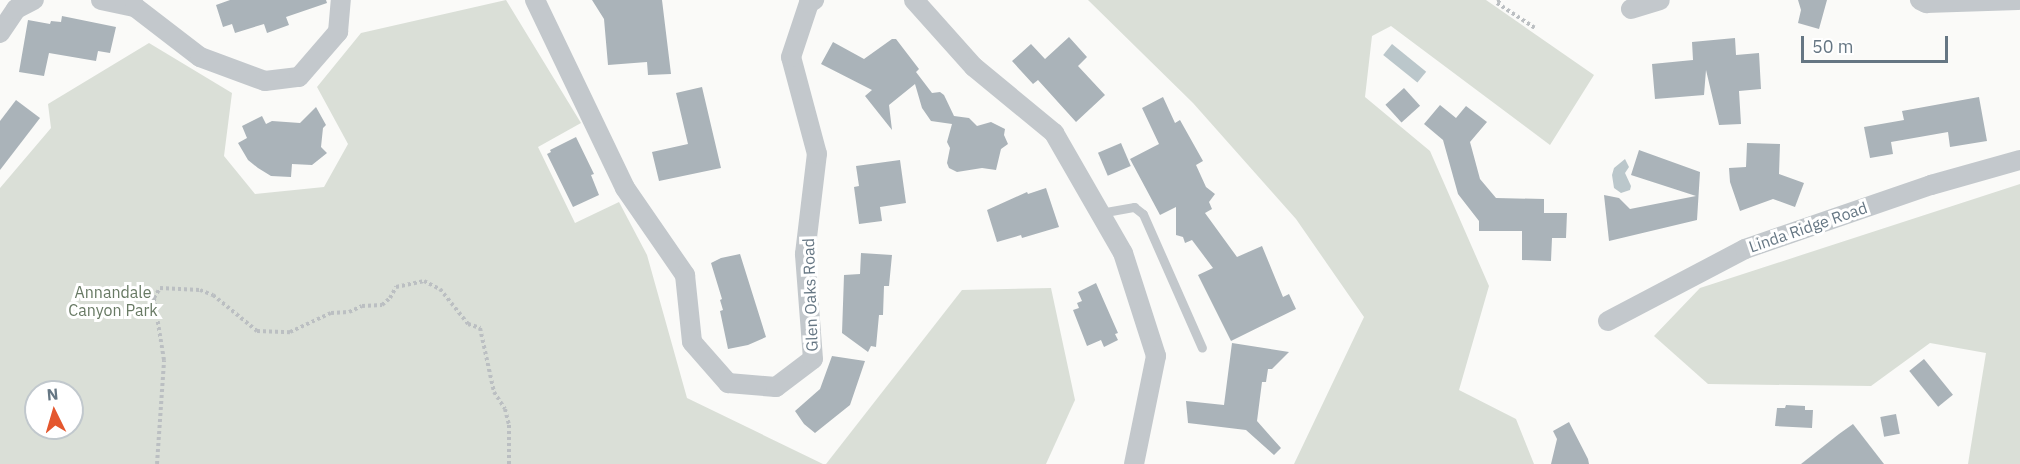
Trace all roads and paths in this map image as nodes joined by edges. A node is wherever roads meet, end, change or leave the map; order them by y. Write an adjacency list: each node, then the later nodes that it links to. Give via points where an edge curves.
1 (34, 0): 13 (street, via 16,9)
2 (101, 0): 3 (street, via 135,7 200,57 265,81 299,77 338,32)
3 (341, 0)
4 (535, 0): 5 (street, Glen Oaks Road, via 625,188 685,275 692,342 728,383 776,387 813,359 806,254 816,154 791,57 809,3)
5 (814, 0)
6 (914, 0): 15 (street, via 974,67 1054,134)
7 (1500, 0): 12 (path, via 1497,3)
8 (1660, 0): 11 (street)
9 (1920, 0): 10 (street)
10 (2018, 0)
11 (1632, 9)
12 (1535, 28)
13 (0, 33)
14 (2020, 160): 16 (street, Linda Ridge Road, via 1931,185 1744,249)
15 (1100, 213): 17 (lane, via 1134,207 1143,214); 20 (street, via 1124,252 1156,356)
16 (1608, 321)
17 (1203, 348)
18 (158, 464): 19 (path, via 164,360 154,298 160,288 200,290 213,295 257,331 290,332 331,313 382,305 402,284 424,281 440,290 468,324 480,328 494,392 509,425)
19 (508, 464)
20 (1134, 464)

